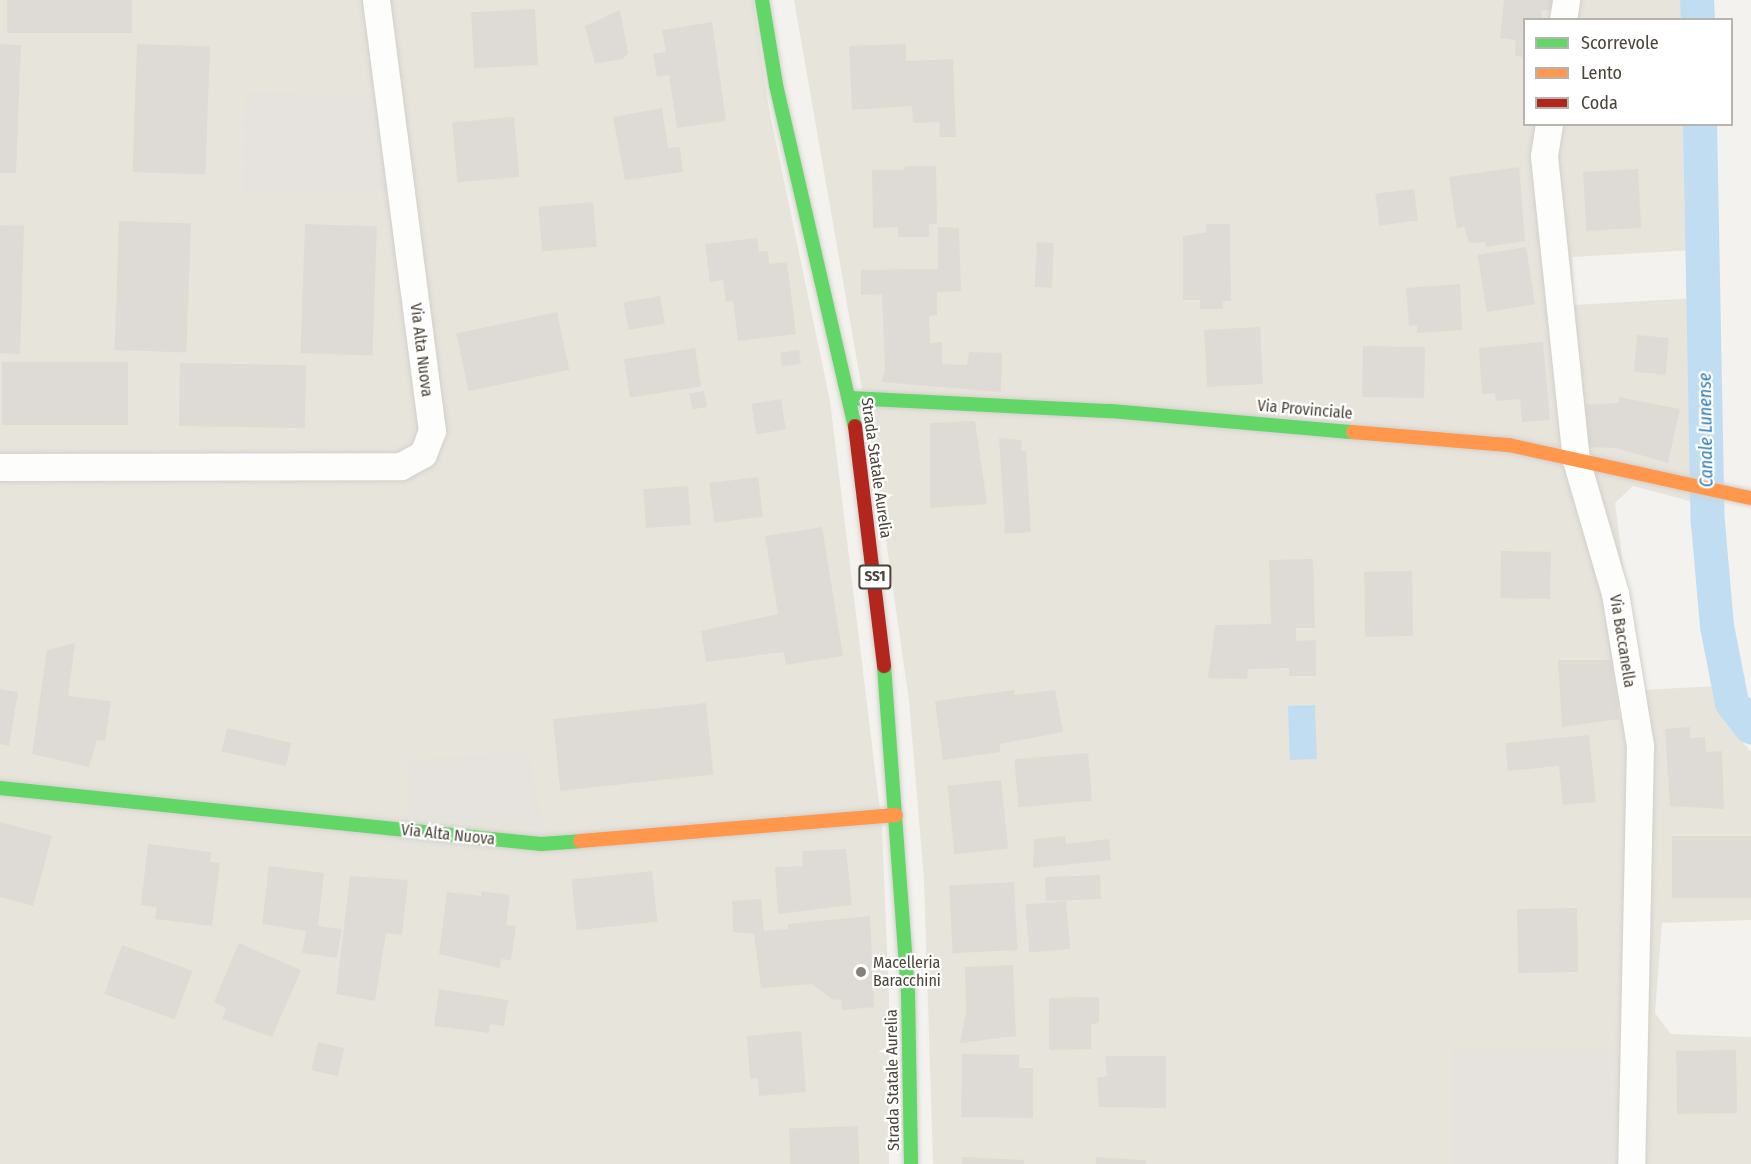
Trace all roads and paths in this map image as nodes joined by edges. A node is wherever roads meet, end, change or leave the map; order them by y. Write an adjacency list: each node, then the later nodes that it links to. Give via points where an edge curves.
1 (376, 0): 10 (street, Via Alta Nuova, via 432,431 423,454 402,466)
2 (762, 0): 8 (street, Strada Statale Aurelia / SS1, via 776,85)
3 (1566, 0): 6 (street)
4 (1579, 0): 5 (street)
5 (1590, 0)
6 (1563, 18)
7 (1548, 126): 9 (street, Via Baccanella, via 1544,156)
8 (850, 398): 9 (street, Via Provinciale, via 1230,420 1509,445); 13 (street, Strada Statale Aurelia / SS1, via 879,612)
9 (1576, 460): 11 (street, Via Provinciale); 15 (street, Via Baccanella, via 1615,593 1640,746)
10 (0, 467)
11 (1751, 498)
12 (0, 788): 13 (street, Via Alta Nuova, via 541,844)
13 (896, 815): 14 (street, Strada Statale Aurelia / SS1, via 908,991)
14 (911, 1164)
15 (1632, 1164)

